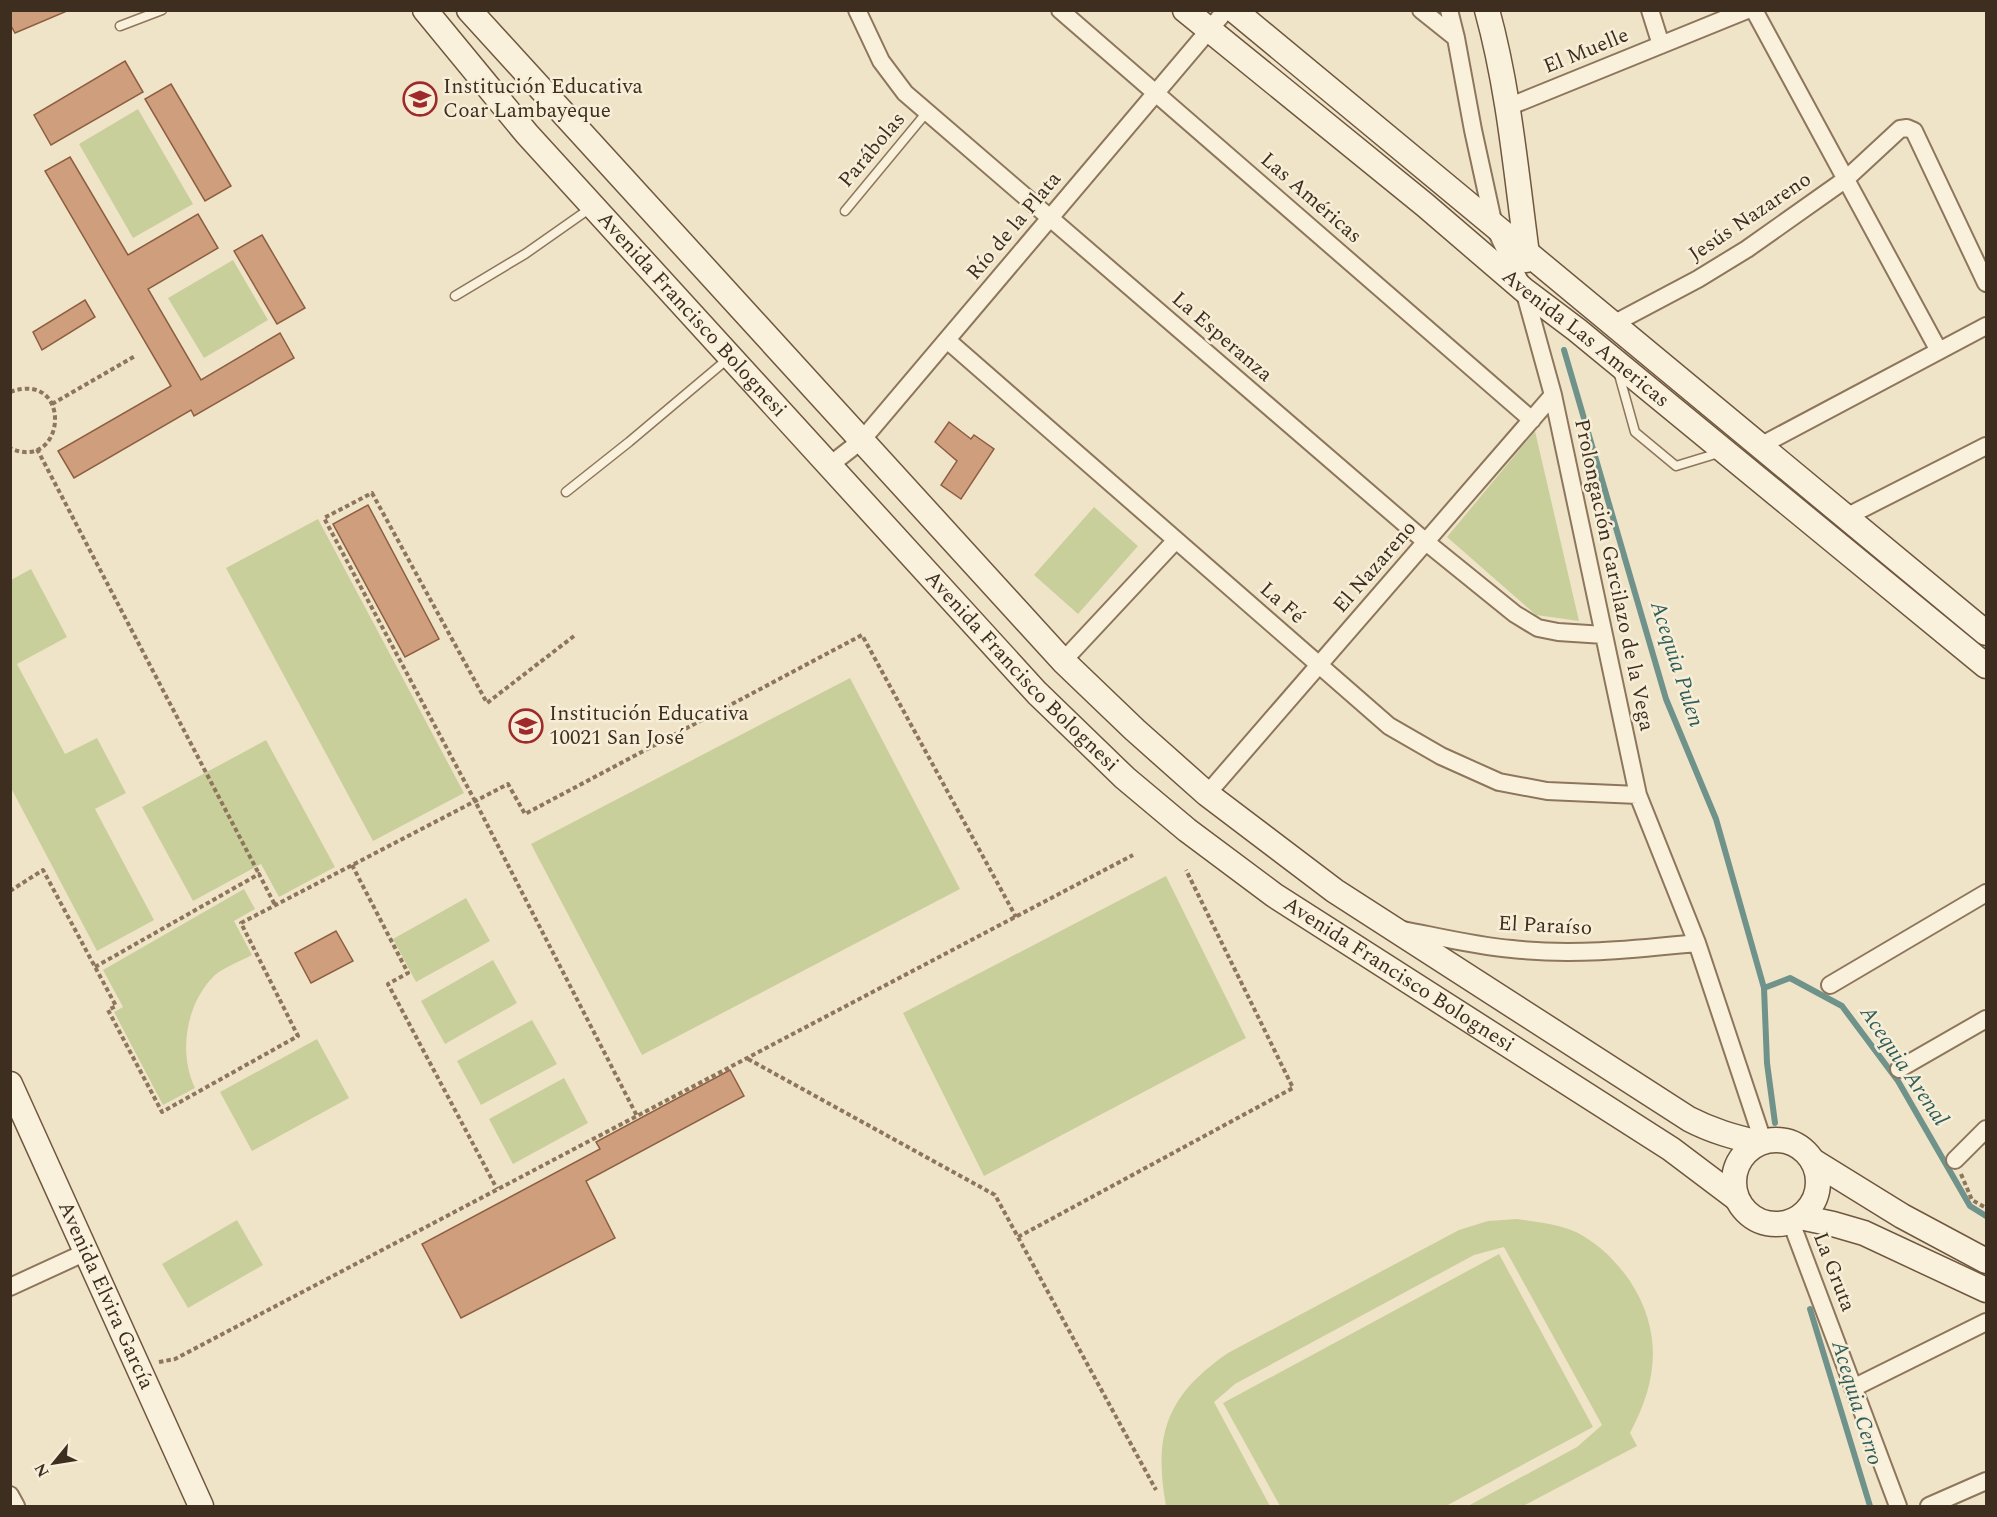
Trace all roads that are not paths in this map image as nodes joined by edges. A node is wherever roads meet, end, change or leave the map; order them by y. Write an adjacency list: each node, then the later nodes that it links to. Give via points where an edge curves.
1 (162, 10): 15 (lane)
2 (425, 10): 23 (main road, Avenida Francisco Bolognesi, via 526,134)
3 (469, 10): 39 (main road, Avenida Francisco Bolognesi)
4 (857, 10): 21 (street, La Esperanza, via 881,61)
5 (1060, 10): 19 (street, Las Américas)
6 (1185, 10): 16 (main road, Avenida Las Americas)
7 (1226, 10): 16 (street, Río de la Plata)
8 (1234, 10): 26 (main road, Avenida Las Americas)
9 (1421, 10): 17 (street)
10 (1449, 10): 17 (street, Prolongación Garcilazo de la Vega)
11 (1487, 10): 20 (main road)
12 (1650, 10): 18 (street)
13 (1747, 10): 18 (street, El Muelle)
14 (1754, 10): 22 (street)
15 (120, 26)
16 (1209, 31): 19 (street, Río de la Plata); 29 (main road, Avenida Las Americas)
17 (1456, 38): 26 (street, Prolongación Garcilazo de la Vega)
18 (1661, 45): 20 (street, El Muelle)
19 (1156, 94): 25 (street, Río de la Plata); 38 (street, Las Américas)
20 (1508, 107): 27 (main road)
21 (927, 112): 24 (lane, Parábolas); 25 (street, La Esperanza)
22 (1846, 179): 28 (street, Jesús Nazareno, via 1900,129 1914,131); 31 (street, Jesús Nazareno, via 1747,249); 34 (street)
23 (592, 206): 30 (lane); 35 (main road, Avenida Francisco Bolognesi)
24 (845, 211)
25 (1050, 218): 33 (street, Río de la Plata); 47 (street, La Esperanza)
26 (1494, 226): 27 (main road, Avenida Las Americas); 29 (street, Prolongación Garcilazo de la Vega)
27 (1527, 254): 29 (main road); 31 (main road, Avenida Las Americas)
28 (1986, 283)
29 (1524, 290): 36 (main road, Avenida Las Americas); 37 (street, Prolongación Garcilazo de la Vega)
30 (455, 296)
31 (1613, 324): 40 (main road, Avenida Las Americas)
32 (1986, 326): 34 (street)
33 (947, 340): 39 (street, Río de la Plata); 46 (street, La Fé)
34 (1939, 351): 40 (street)
35 (730, 357): 43 (main road, Avenida Francisco Bolognesi); 44 (lane)
36 (1616, 362): 42 (main road, Avenida Las Americas); 42 (lane, via 1635,432 1676,466)
37 (1553, 395): 38 (street, El Nazareno); 49 (street, Prolongación Garcilazo de la Vega)
38 (1532, 420): 47 (street, El Nazareno)
39 (862, 440): 43 (street, Río de la Plata); 50 (main road, Avenida Francisco Bolognesi)
40 (1760, 446): 45 (main road, Avenida Las Americas)
41 (1986, 446): 45 (street)
42 (1724, 452): 52 (main road, Avenida Las Americas)
43 (830, 465): 66 (main road, Avenida Francisco Bolognesi, via 1037,693 1125,778 1187,830 1274,895 1671,1149)
44 (566, 492)
45 (1846, 518): 48 (main road, Avenida Las Americas)
46 (1176, 540): 50 (street); 51 (street, La Fé)
47 (1426, 542): 49 (street, La Esperanza, via 1538,628); 51 (street, El Nazareno)
48 (1986, 633)
49 (1604, 635): 54 (street, Prolongación Garcilazo de la Vega)
50 (1063, 662): 53 (main road, Avenida Francisco Bolognesi)
51 (1319, 665): 53 (street, El Nazareno); 54 (street, La Fé, via 1389,726 1441,756 1499,782 1547,791)
52 (1986, 666)
53 (1208, 794): 56 (main road, Avenida Francisco Bolognesi, via 1335,891)
54 (1638, 795): 57 (street, Prolongación Garcilazo de la Vega)
55 (1986, 893): 58 (street)
56 (1393, 928): 57 (street, El Paraíso, via 1512,949 1560,952 1621,951); 63 (main road, Avenida Francisco Bolognesi, via 1689,1119 1724,1135)
57 (1697, 943): 63 (street, Prolongación Garcilazo de la Vega)
58 (1830, 985)
59 (1986, 1019): 60 (street)
60 (1899, 1069)
61 (10, 1084): 68 (main road, Avenida Elvira García)
62 (1986, 1129): 64 (street)
63 (1761, 1142): 65 (main road, via 1791,1142); 66 (main road, via 1739,1160 1734,1172)
64 (1955, 1160)
65 (1813, 1161): 67 (main road, via 1818,1179 1815,1198); 69 (main road, via 1902,1216)
66 (1736, 1198): 67 (main road, via 1753,1218 1766,1223 1779,1225)
67 (1795, 1220): 71 (main road, via 1833,1224 1864,1233); 73 (street, La Gruta)
68 (86, 1252): 70 (street); 77 (main road, Avenida Elvira García)
69 (1986, 1261)
70 (10, 1287)
71 (1986, 1290)
72 (1986, 1322): 73 (street)
73 (1853, 1388): 78 (street, La Gruta)
74 (1986, 1481): 79 (street)
75 (10, 1495): 76 (street)
76 (16, 1506)
77 (201, 1506)
78 (1898, 1506)
79 (1929, 1506)

